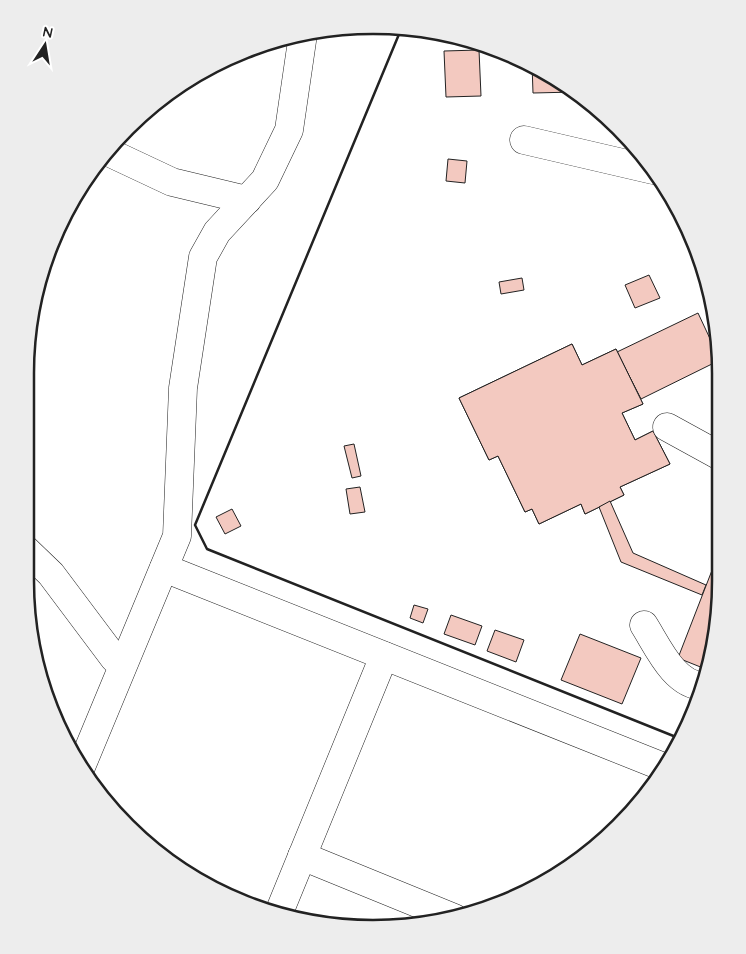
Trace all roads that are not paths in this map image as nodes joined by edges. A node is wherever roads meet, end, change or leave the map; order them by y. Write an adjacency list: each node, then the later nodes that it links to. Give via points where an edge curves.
1 (301, 41): 5 (street, via 289,130 265,180)
2 (524, 140): 4 (street)
3 (113, 155): 5 (street, via 172,182)
4 (643, 168)
5 (247, 200): 9 (street, via 217,232 203,257 183,388 177,536)
6 (667, 427): 7 (street)
7 (712, 452)
8 (34, 558): 12 (street, via 51,574)
9 (164, 568): 11 (street); 14 (street)
10 (644, 625): 13 (street, via 674,673)
11 (384, 656): 15 (street); 16 (street)
12 (114, 658)
13 (695, 686)
14 (84, 759)
15 (658, 765)
16 (302, 856): 17 (street); 18 (street)
17 (281, 908)
18 (442, 913)

